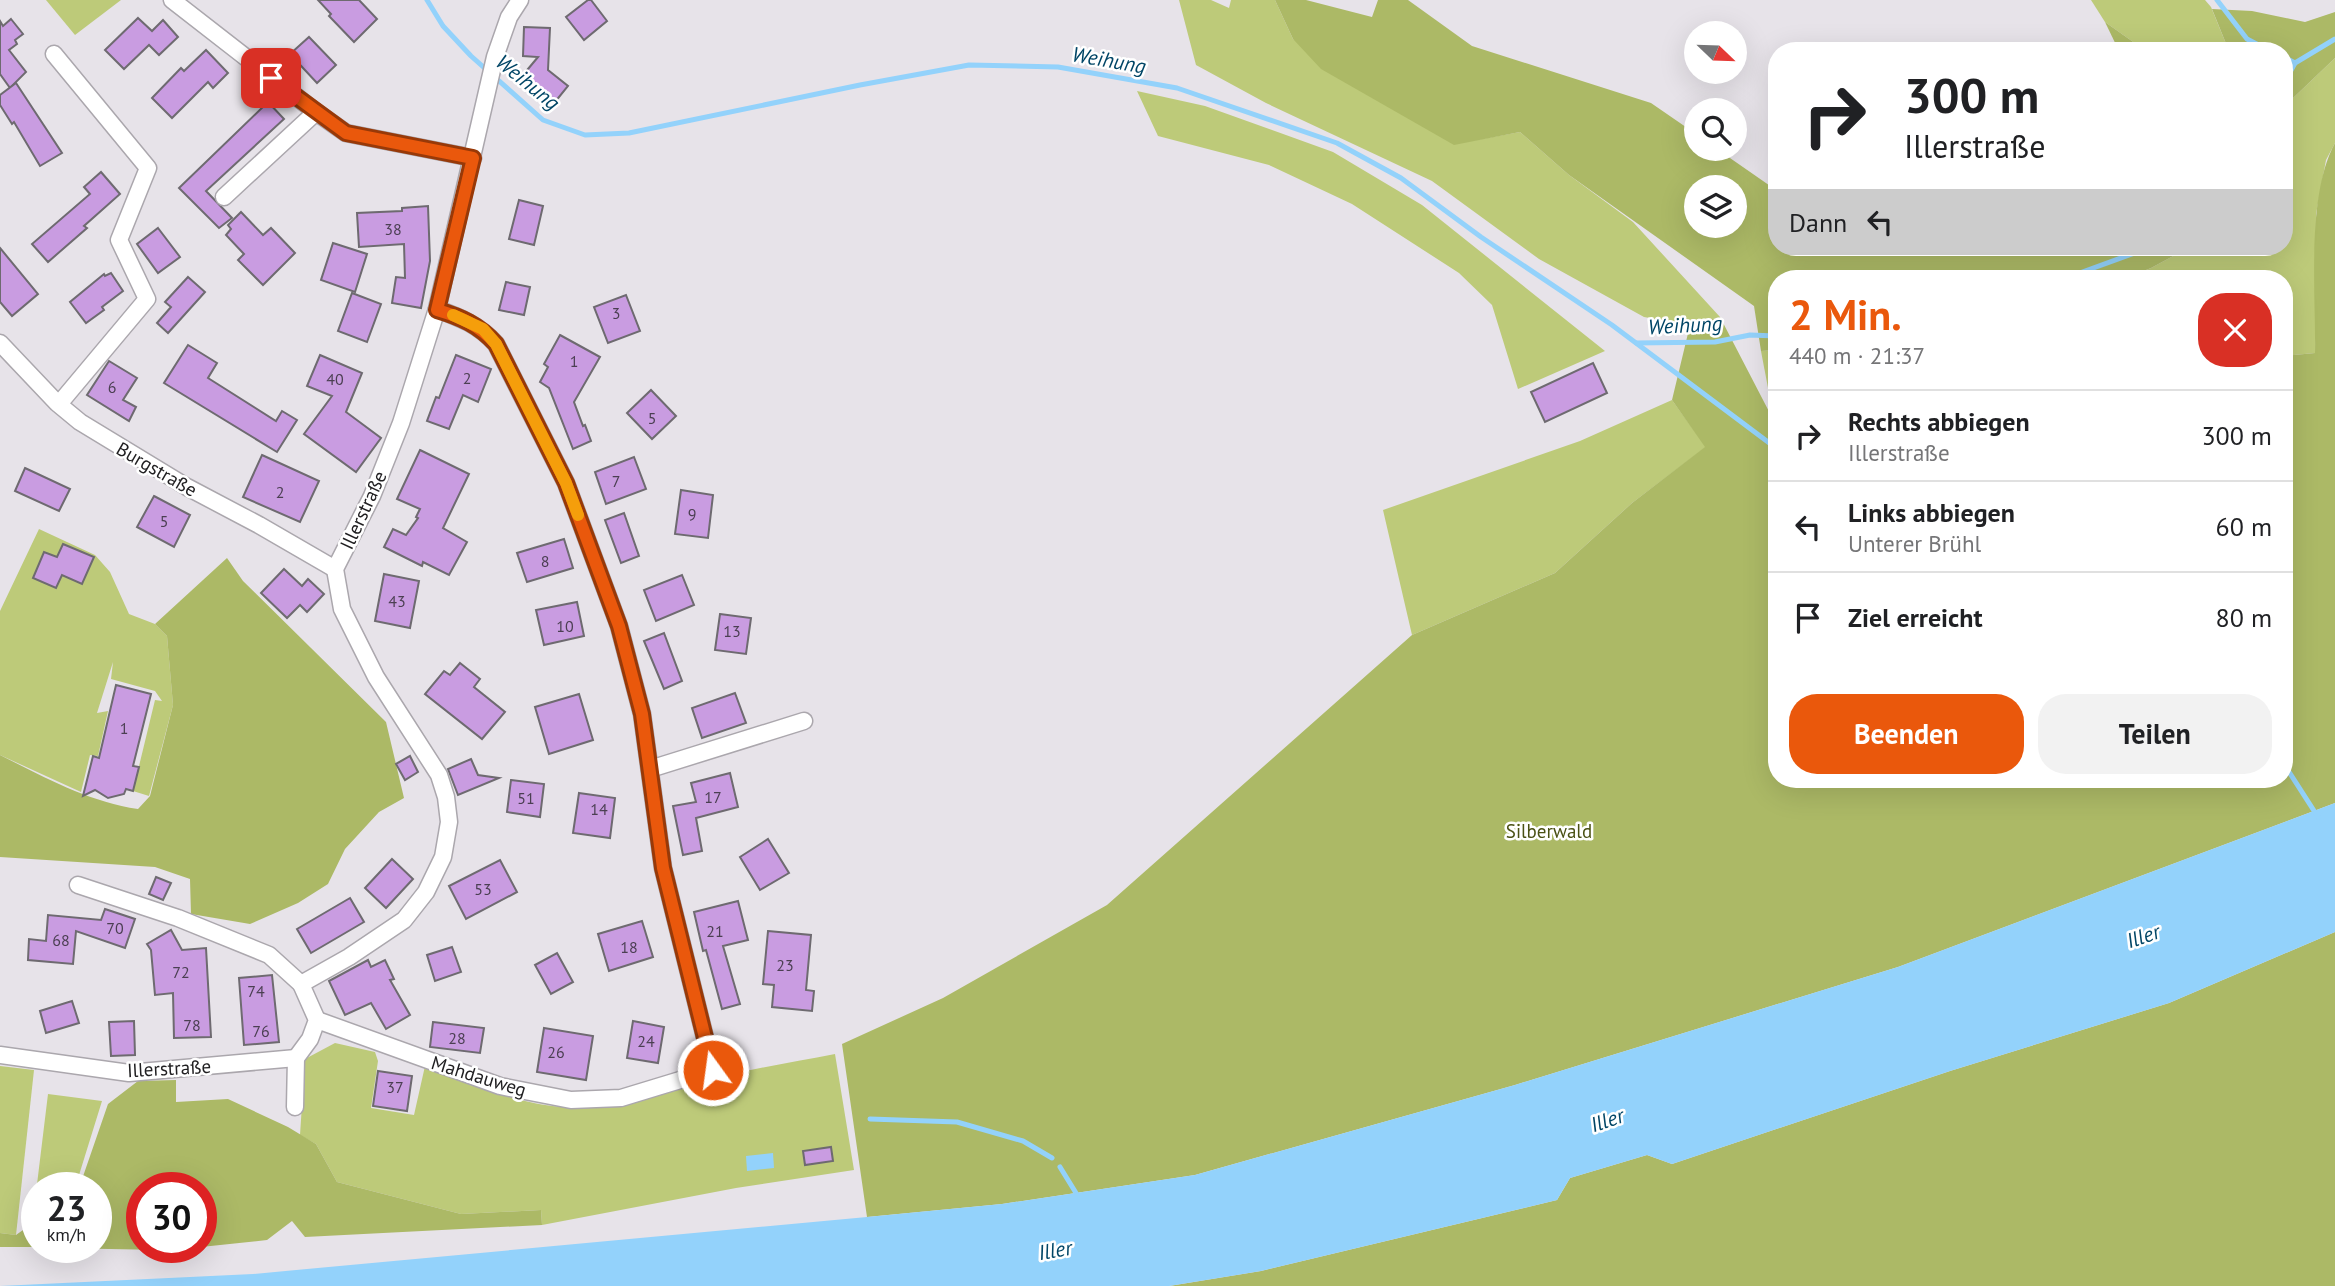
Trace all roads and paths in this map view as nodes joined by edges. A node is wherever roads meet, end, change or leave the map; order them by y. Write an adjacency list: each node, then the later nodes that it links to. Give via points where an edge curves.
1 (172, 0): 4 (street)
2 (520, 0): 5 (street, Illerstraße, via 495,57)
3 (54, 54): 9 (street, via 148,168 119,240 147,299)
4 (316, 112): 5 (street, via 346,133); 6 (street)
5 (473, 158): 7 (street, Illerstraße)
6 (224, 197)
7 (437, 310): 10 (street, Illerstraße, via 401,423 372,496); 12 (street, Mahdauweg, via 483,329 496,344 566,483 619,626 642,714)
8 (0, 343): 9 (street, Burgstraße)
9 (62, 401): 10 (street, Burgstraße, via 80,422 142,461)
10 (335, 569): 14 (street, Illerstraße, via 342,609 376,677 439,775 449,822 443,857 426,892 404,920)
11 (804, 721): 12 (street)
12 (650, 769): 15 (street, Mahdauweg, via 663,868 713,1070 621,1098 571,1100 500,1086)
13 (78, 885): 14 (street, via 269,955)
14 (301, 984): 15 (street)
15 (317, 1020): 17 (street)
16 (0, 1055): 17 (street, Illerstraße, via 129,1073)
17 (296, 1058): 18 (street)
18 (295, 1107)

